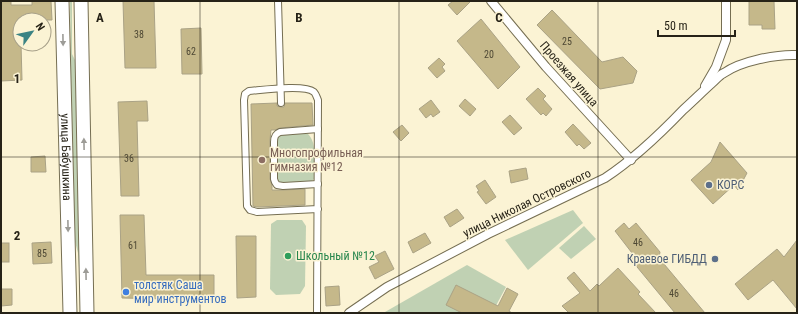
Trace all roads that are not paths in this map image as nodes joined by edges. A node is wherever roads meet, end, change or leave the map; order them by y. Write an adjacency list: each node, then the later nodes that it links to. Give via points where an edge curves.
1 (62, 1): 13 (main road, улица Бабушкина, one-way to 13)
2 (81, 1): 14 (main road, улица Бабушкина, one-way to 2)
3 (278, 1): 8 (street)
4 (491, 1): 10 (street, Проезжая улица, via 546,67)
5 (726, 1): 7 (street, via 726,40 716,67)
6 (797, 55): 7 (street, via 788,54 755,60 738,66 724,73)
7 (700, 93): 10 (street, улица Николая Островского)
8 (281, 103)
9 (318, 129): 11 (street); 11 (street, via 280,132 274,137 274,179 277,185); 12 (street, via 318,100 313,92 306,88 249,91 245,94 247,206 256,212)
10 (631, 160): 16 (street, улица Николая Островского, via 605,178 488,234 387,287)
11 (318, 184): 12 (street)
12 (318, 209): 15 (street)
13 (70, 313)
14 (86, 313)
15 (317, 313)
16 (349, 313)

